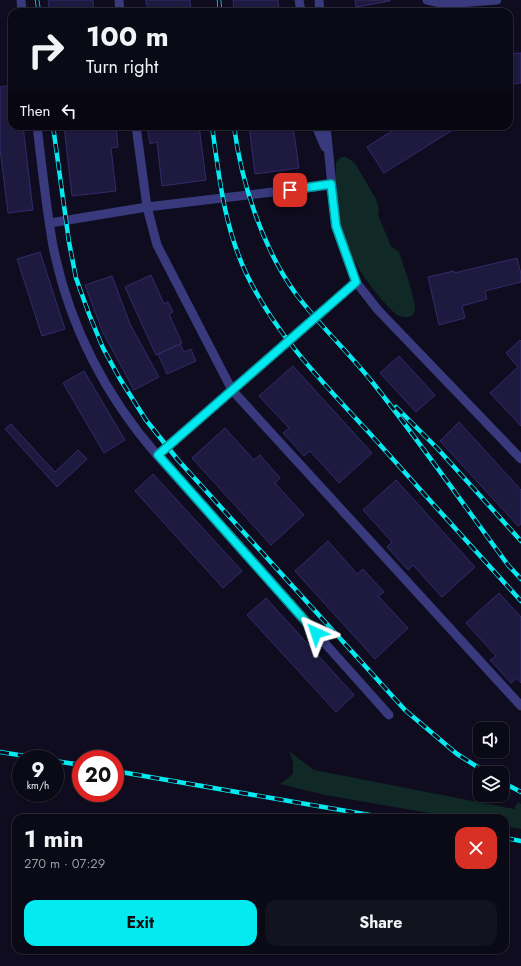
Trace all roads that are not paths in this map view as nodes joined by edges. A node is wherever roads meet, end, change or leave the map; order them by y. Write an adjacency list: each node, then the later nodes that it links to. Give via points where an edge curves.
1 (426, 0): 2 (lane, via 445,4)
2 (497, 0)
3 (38, 130): 10 (lane)
4 (137, 130): 9 (lane)
5 (318, 130): 7 (lane)
6 (326, 130): 7 (lane)
7 (328, 156): 8 (lane)
8 (331, 184): 9 (lane); 11 (lane, via 336,226)
9 (147, 207): 10 (lane); 12 (lane, via 157,245)
10 (50, 223): 13 (lane, via 62,279 87,349 119,406 137,432)
11 (356, 282): 12 (lane); 14 (lane, via 378,310)
12 (232, 390): 13 (lane); 15 (lane)
13 (158, 455): 16 (lane)
14 (521, 459)
15 (521, 706)
16 (389, 715)

